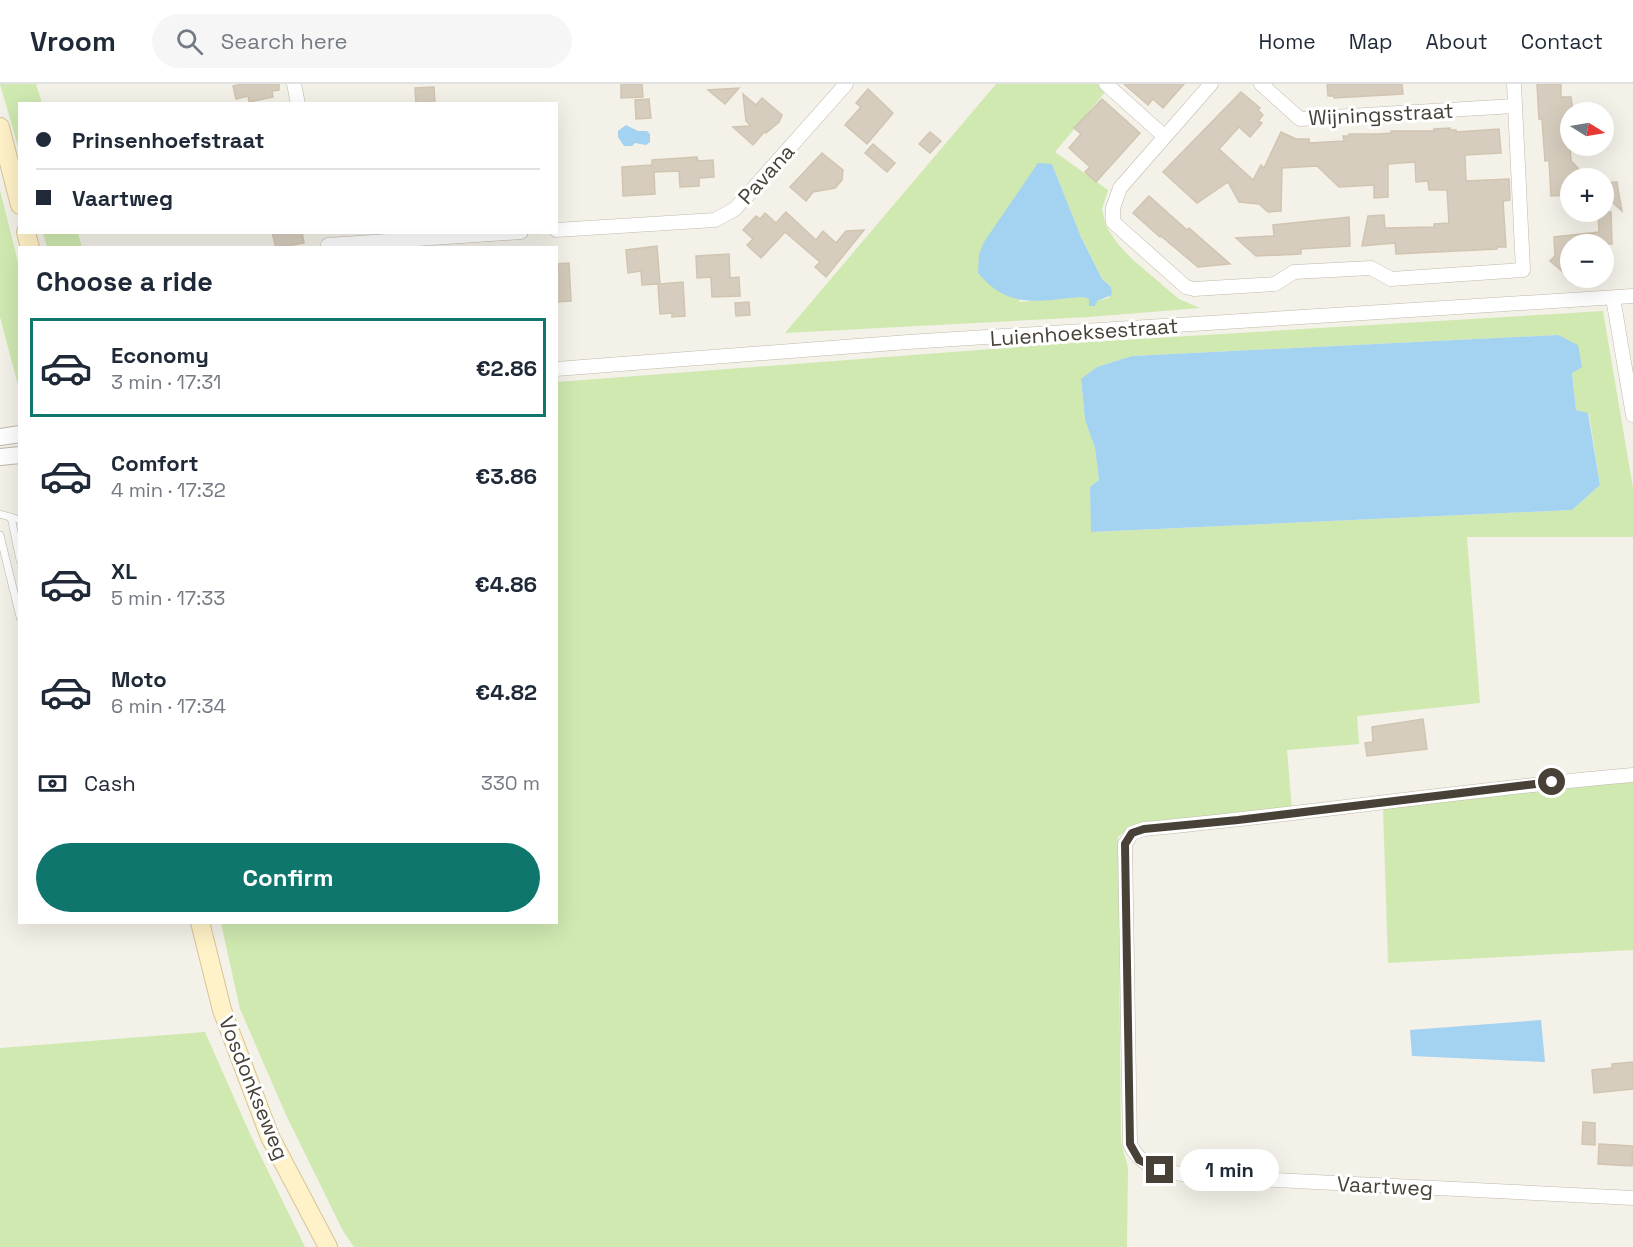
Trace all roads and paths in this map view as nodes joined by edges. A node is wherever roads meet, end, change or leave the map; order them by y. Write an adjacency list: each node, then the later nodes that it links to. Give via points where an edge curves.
1 (294, 84): 7 (street)
2 (846, 84): 12 (street, Pavana, via 735,209 715,220)
3 (1106, 84): 10 (street)
4 (1211, 84): 10 (street)
5 (1261, 84): 8 (street, Wijningsstraat, via 1300,119)
6 (1514, 84): 8 (street)
7 (298, 102)
8 (1514, 106): 10 (street, via 1523,270 1391,279 1371,268 1294,272 1275,284 1194,289 1113,222 1120,188)
9 (0, 127): 11 (main road)
10 (1164, 136)
11 (18, 197)
12 (558, 230)
13 (482, 234): 14 (street)
14 (327, 242)
15 (1633, 296): 16 (street, Luienhoeksestraat)
16 (1613, 297): 17 (street, Luienhoeksestraat); 18 (street)
17 (558, 369)
18 (1633, 415)
19 (18, 434): 20 (street)
20 (0, 437)
21 (18, 455): 22 (street)
22 (0, 457)
23 (0, 514): 24 (lane)
24 (11, 517): 25 (lane); 27 (lane)
25 (18, 519)
26 (0, 535): 28 (lane)
27 (18, 550)
28 (18, 609)
29 (1633, 775): 31 (street, Vaartweg, via 1144,829 1132,833 1125,844 1130,1144 1139,1160 1160,1170 1216,1177)
30 (200, 924): 32 (main road, Vosdonkseweg, via 222,1010 270,1137)
31 (1633, 1198)
32 (328, 1247)

